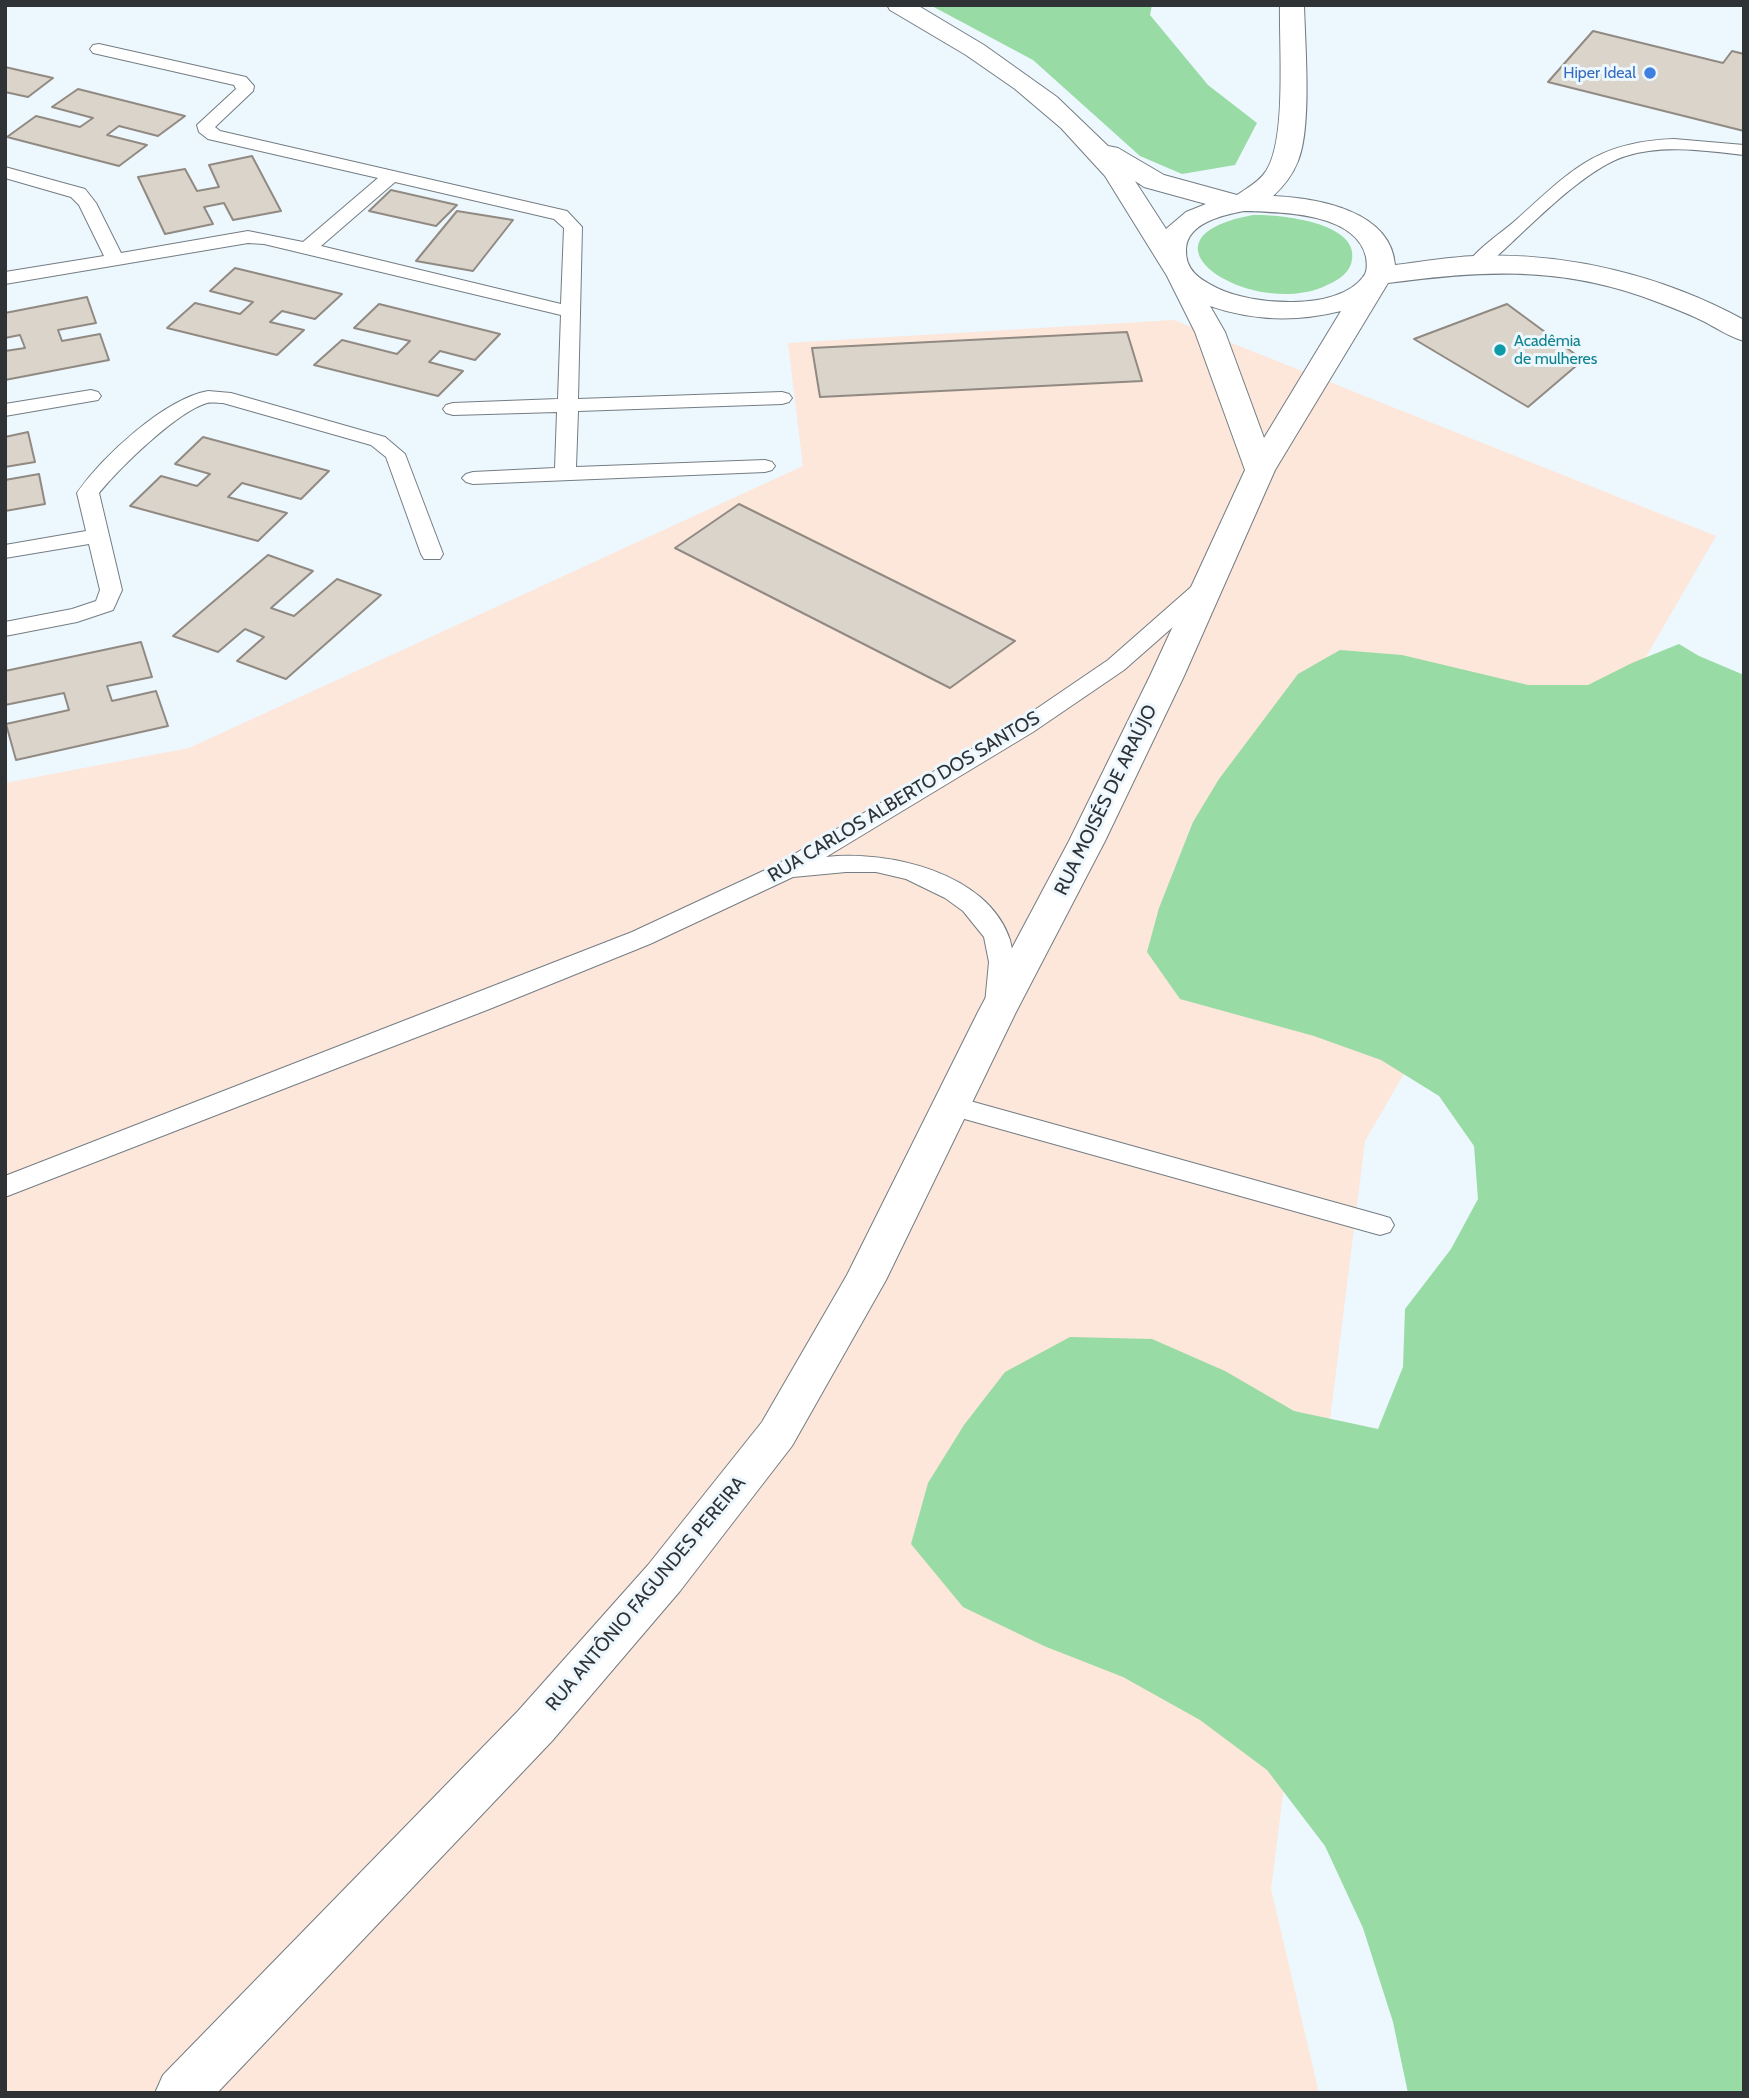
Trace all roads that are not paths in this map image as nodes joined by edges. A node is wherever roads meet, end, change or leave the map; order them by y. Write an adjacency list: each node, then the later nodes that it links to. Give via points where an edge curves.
1 (899, 5): 4 (street, via 998,65 1063,115)
2 (1292, 5): 8 (street, via 1292,115 1286,159 1272,182)
3 (99, 49): 7 (lane, via 240,81 244,91 206,125 214,135)
4 (1092, 144): 8 (street, via 1154,181); 13 (street, via 1122,180)
5 (1744, 150): 12 (lane, via 1667,144 1605,158 1582,171)
6 (5, 172): 11 (lane, via 78,193)
7 (392, 176): 10 (lane); 16 (lane, via 568,220 573,227)
8 (1242, 204): 9 (street, via 1304,206); 13 (street, via 1212,210 1177,232 1170,247)
9 (1355, 225): 12 (street); 15 (street, via 1381,254)
10 (306, 249): 11 (lane, via 248,237); 16 (lane)
11 (116, 261): 14 (lane)
12 (1472, 265): 15 (street); 17 (street, via 1584,273 1696,307)
13 (1175, 268): 15 (street, via 1196,288 1256,309 1324,308 1351,299); 24 (street, via 1210,332)
14 (5, 278)
15 (1375, 281): 24 (street, RUA CARLOS ALBERTO DOS SANTOS)
16 (571, 312): 20 (lane)
17 (1744, 332)
18 (90, 396): 22 (lane)
19 (782, 398): 20 (lane)
20 (567, 405): 21 (lane); 25 (lane)
21 (453, 409)
22 (5, 410)
23 (765, 466): 25 (lane)
24 (1260, 470): 30 (street, RUA CARLOS ALBERTO DOS SANTOS)
25 (565, 474): 26 (lane)
26 (473, 478)
27 (97, 536): 28 (lane); 29 (lane, via 88,493 101,475 185,406 204,397 225,397 378,441 395,454); 31 (lane, via 111,590 105,605)
28 (5, 552)
29 (432, 554)
30 (1207, 585): 32 (lane, RUA CARLOS ALBERTO DOS SANTOS, via 1116,665 1037,719); 33 (street, RUA MOISÉS DE ARAÚJO, via 1087,841)
31 (5, 629)
32 (785, 871): 33 (lane, via 875,864 912,872 964,898 990,924 1002,955); 35 (lane, RUA CARLOS ALBERTO DOS SANTOS, via 617,948)
33 (997, 1013): 34 (street, RUA ANTÔNIO FAGUNDES PEREIRA)
34 (952, 1106): 36 (lane); 37 (street, RUA ANTÔNIO FAGUNDES PEREIRA, via 865,1280 769,1444 664,1577 535,1726)
35 (5, 1187)
36 (1380, 1225)
37 (181, 2093)

